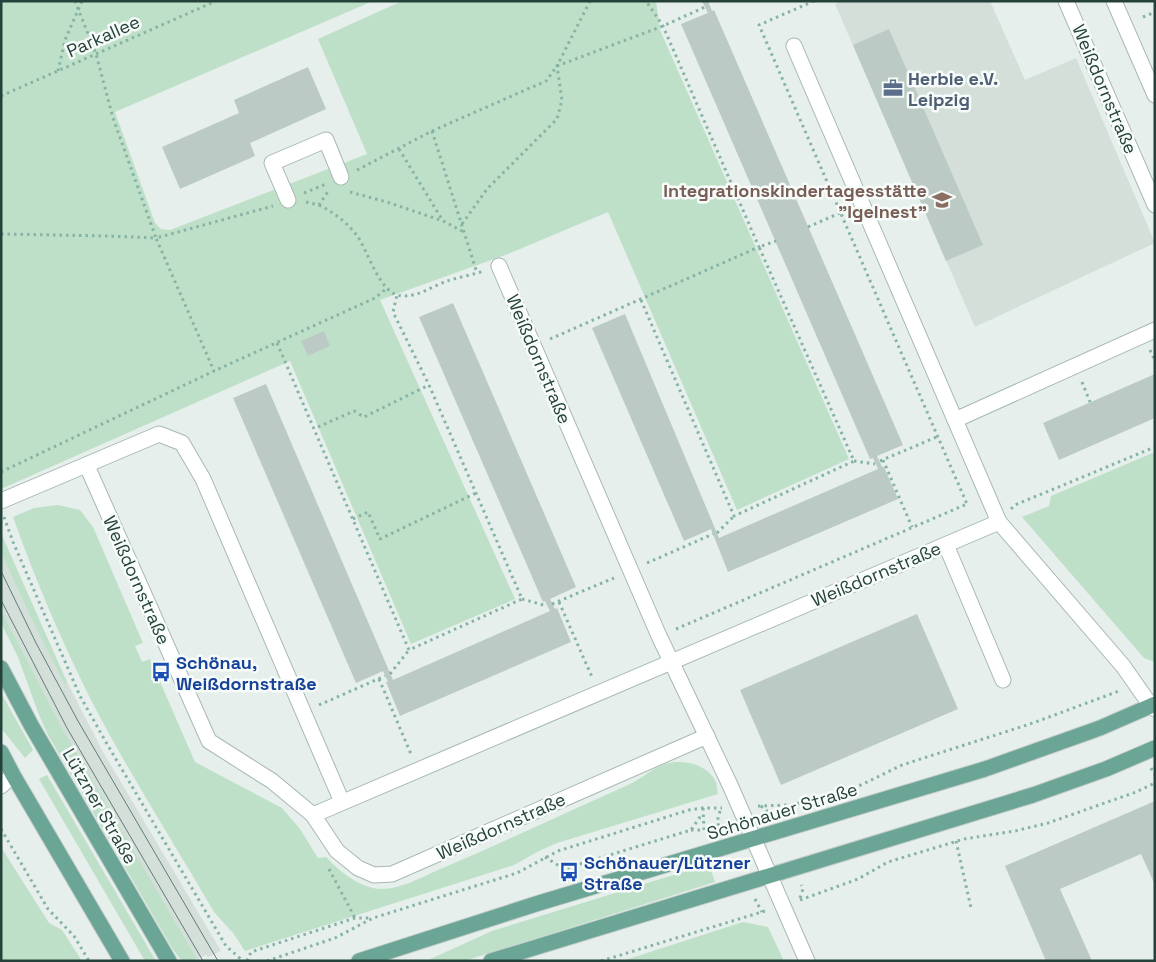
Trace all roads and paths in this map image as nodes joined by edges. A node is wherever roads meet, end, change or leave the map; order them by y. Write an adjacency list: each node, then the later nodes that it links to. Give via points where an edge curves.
1 (75, 1): 9 (path)
2 (82, 1): 9 (path)
3 (216, 1): 14 (path, Parkallee)
4 (590, 1): 15 (path)
5 (646, 1): 12 (path)
6 (1066, 1): 26 (street, Weißdornstraße)
7 (1114, 1): 17 (street)
8 (705, 7): 12 (path)
9 (78, 10): 14 (path); 16 (path, via 65,40)
10 (1155, 12): 11 (path)
11 (1143, 17)
12 (663, 26): 15 (path); 35 (path)
13 (794, 46): 24 (street)
14 (96, 54): 16 (path, Parkallee); 33 (path, via 113,118)
15 (557, 66): 19 (path, via 546,81); 29 (path, via 562,100 557,119 486,188)
16 (58, 71): 18 (path, Parkallee)
17 (1155, 95)
18 (1, 96)
19 (432, 131): 20 (path); 29 (path)
20 (399, 148): 21 (path); 28 (path)
21 (361, 168)
22 (338, 180): 23 (street, via 326,140 272,163); 25 (path); 28 (path, via 351,193)
23 (288, 200): 25 (path)
24 (863, 203): 30 (path); 48 (street)
25 (319, 205): 38 (path, via 333,212 364,245)
26 (1155, 205)
27 (248, 213): 33 (path)
28 (443, 221): 31 (path)
29 (462, 224): 31 (path)
30 (808, 227)
31 (465, 232): 37 (path)
32 (1, 234): 33 (path)
33 (156, 238): 44 (path)
34 (776, 241): 35 (path)
35 (759, 248): 40 (path); 52 (path)
36 (499, 266): 37 (path); 43 (street, Weißdornstraße)
37 (477, 274): 39 (path, via 415,294)
38 (386, 289): 39 (path); 42 (path, via 375,298)
39 (397, 295): 46 (path, via 393,312)
40 (641, 300): 43 (path); 59 (path)
41 (1155, 330): 48 (street)
42 (278, 343): 44 (path); 60 (path)
43 (534, 347): 64 (street, Weißdornstraße)
44 (214, 371): 55 (path)
45 (1080, 376): 47 (path)
46 (428, 385): 49 (path, via 364,417 354,411); 56 (path)
47 (1090, 402)
48 (955, 420): 57 (street)
49 (318, 427)
50 (1155, 447): 61 (path, via 1015,505)
51 (883, 460): 62 (path)
52 (854, 461): 53 (path); 59 (path)
53 (875, 464)
54 (87, 466): 58 (street); 80 (street, via 159,434 182,443 203,479); 93 (street, Weißdornstraße, via 209,741 272,781)
55 (1, 472)
56 (476, 494): 60 (path, via 380,539 368,512); 65 (path)
57 (987, 495): 61 (street); 62 (path)
58 (2, 507): 110 (path, via 13,542 80,696 226,946)
59 (734, 516): 64 (path, via 715,533)
60 (353, 519): 70 (path)
61 (999, 522): 63 (street, Weißdornstraße); 79 (street)
62 (912, 527): 69 (path)
63 (946, 545): 71 (street, Weißdornstraße); 76 (street)
64 (631, 571): 66 (path); 69 (street, Weißdornstraße)
65 (522, 599): 68 (path); 70 (path)
66 (559, 602): 67 (path); 77 (path)
67 (552, 604)
68 (547, 606)
69 (660, 636): 71 (street, Weißdornstraße)
70 (409, 650): 73 (path)
71 (671, 662): 77 (street, Weißdornstraße); 82 (street, Weißdornstraße)
72 (1, 668): 109 (main road, Lützner Straße)
73 (390, 674)
74 (385, 676): 75 (path)
75 (379, 679): 80 (path); 85 (path)
76 (1003, 680)
77 (599, 693): 85 (street, Weißdornstraße)
78 (1106, 696): 90 (path, via 902,765 861,785 790,805)
79 (1154, 706): 81 (street); 97 (main road, Schönauer Straße, via 985,770)
80 (303, 712): 89 (street)
81 (1155, 722)
82 (707, 736): 97 (street, Weißdornstraße); 99 (street, Weißdornstraße, via 392,874 374,875 358,868)
83 (1155, 748): 101 (main road, via 1033,795)
84 (1, 752): 86 (main road)
85 (418, 770): 89 (street, Weißdornstraße)
86 (13, 775): 88 (street); 108 (main road)
87 (1154, 785): 98 (path, via 1030,828)
88 (1, 786)
89 (342, 802): 93 (street, Weißdornstraße)
90 (761, 806)
91 (721, 808): 94 (path)
92 (702, 814): 96 (path); 96 (path, via 704,830); 100 (path, via 703,808 667,816)
93 (313, 815): 99 (street, Weißdornstraße)
94 (717, 822)
95 (1, 829): 107 (path, via 48,909 74,936)
96 (691, 830): 100 (path, via 564,869)
97 (753, 838): 101 (street, Weißdornstraße); 112 (main road, Schönauer Straße)
98 (956, 841): 102 (path, via 888,862 858,879); 103 (path)
99 (337, 851): 104 (path, via 328,868)
100 (545, 857): 105 (path, via 517,873)
101 (769, 875): 113 (main road); 115 (street, Weißdornstraße)
102 (798, 901)
103 (971, 908)
104 (355, 918): 105 (path); 110 (path, via 251,952)
105 (373, 918): 111 (path, via 335,938)
106 (736, 920): 114 (path)
107 (89, 961)
108 (122, 961)
109 (169, 961)
110 (245, 961)
111 (268, 961)
112 (359, 961)
113 (491, 961)
114 (601, 961)
115 (807, 961)

